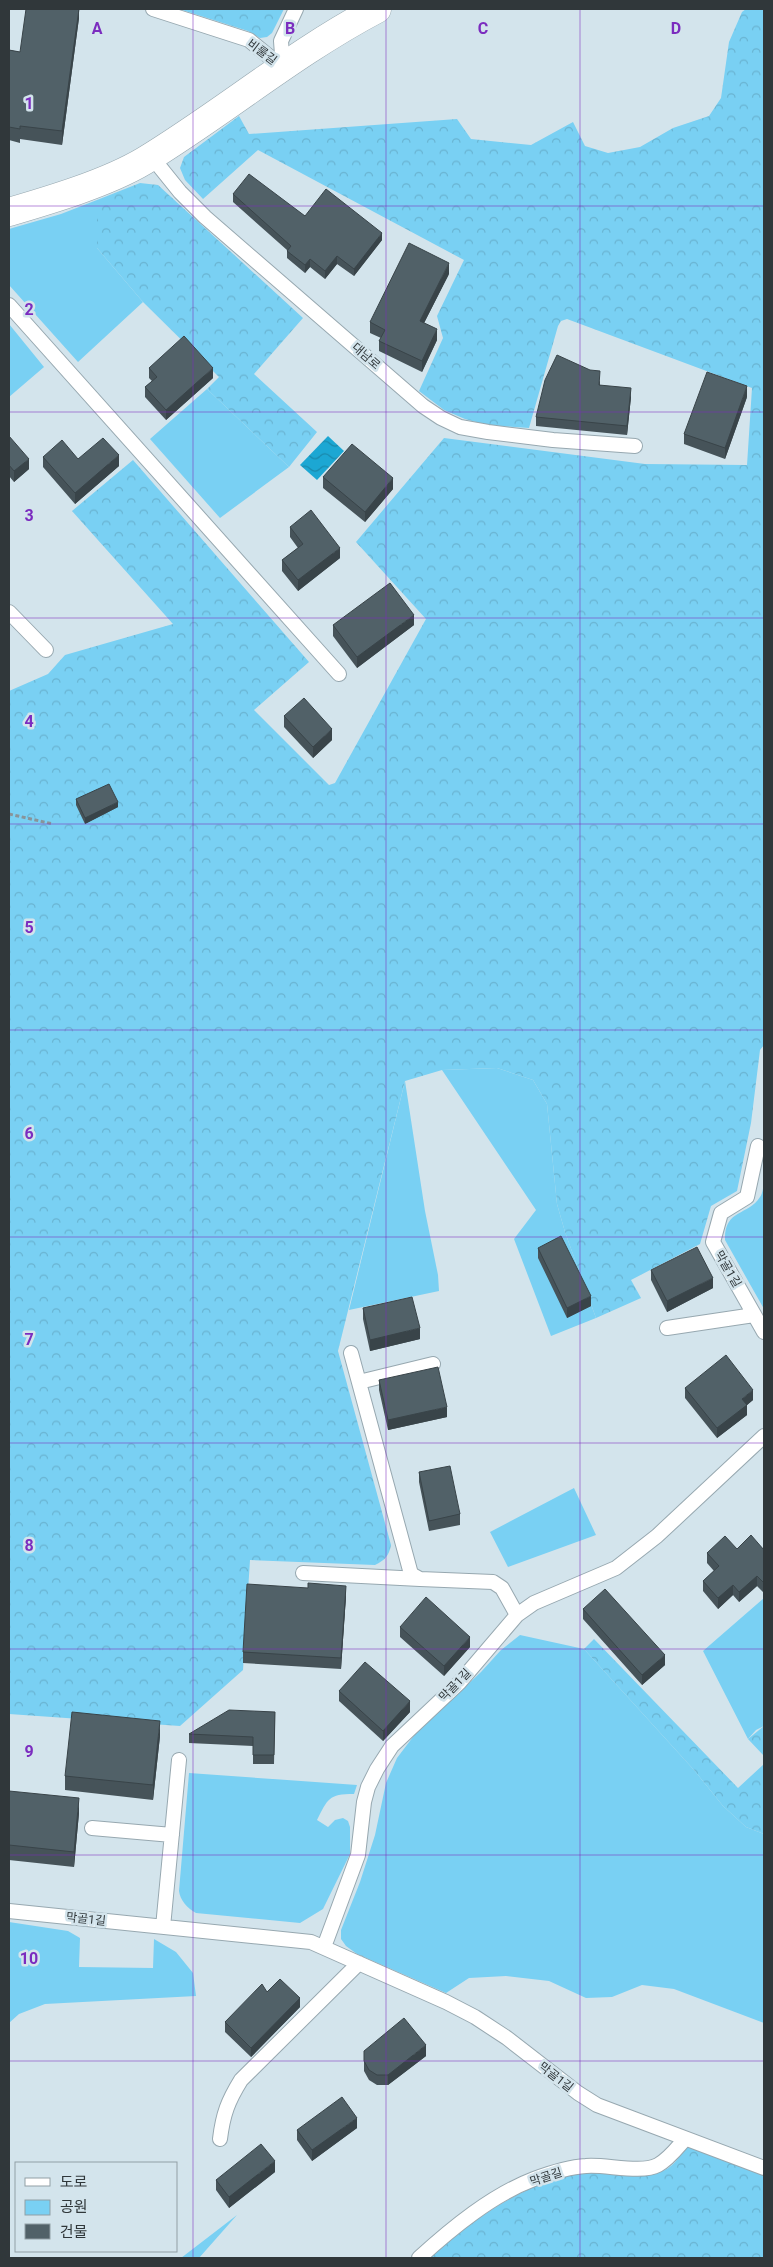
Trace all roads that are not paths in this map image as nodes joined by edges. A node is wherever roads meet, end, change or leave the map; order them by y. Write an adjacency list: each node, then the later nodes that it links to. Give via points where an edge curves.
1 (153, 9): 4 (lane, 비룰길, via 249,40)
2 (296, 9): 4 (lane, 비룰길, via 281,41)
3 (377, 9): 4 (street, via 335,32)
4 (283, 68): 5 (street)
5 (151, 156): 6 (street, via 76,190); 8 (lane, 대남로, via 205,217 423,406 441,418 460,427 488,432)
6 (9, 212)
7 (9, 305): 11 (lane)
8 (634, 446)
9 (9, 612): 10 (lane)
10 (46, 650)
11 (339, 674)
12 (758, 1146): 13 (lane, 막골1길, via 747,1197 721,1213 712,1242)
13 (754, 1315): 14 (lane); 15 (lane, 막골1길)
14 (667, 1328)
15 (764, 1332)
16 (351, 1353): 18 (lane)
17 (433, 1364): 18 (lane)
18 (359, 1382): 21 (lane, via 411,1574)
19 (764, 1436): 22 (lane, 막골1길, via 657,1536 616,1568 534,1603)
20 (303, 1573): 21 (lane)
21 (420, 1579): 22 (lane, via 499,1584)
22 (517, 1615): 28 (lane, 막골1길, via 459,1683 392,1746 377,1768 364,1802 353,1873)
23 (178, 1760): 25 (lane)
24 (92, 1828): 25 (lane)
25 (172, 1835): 27 (lane)
26 (9, 1911): 27 (lane, 막골1길)
27 (163, 1927): 28 (lane, 막골1길, via 311,1942)
28 (324, 1947): 29 (lane, 막골1길)
29 (359, 1963): 30 (lane, via 242,2080 222,2115); 31 (lane, 막골1길, via 474,2017 597,2105)
30 (220, 2139)
31 (685, 2139): 32 (lane, 막골1길); 33 (lane, 막골길, via 656,2166 586,2166 534,2179 506,2192 470,2216)
32 (764, 2168)
33 (419, 2258)

